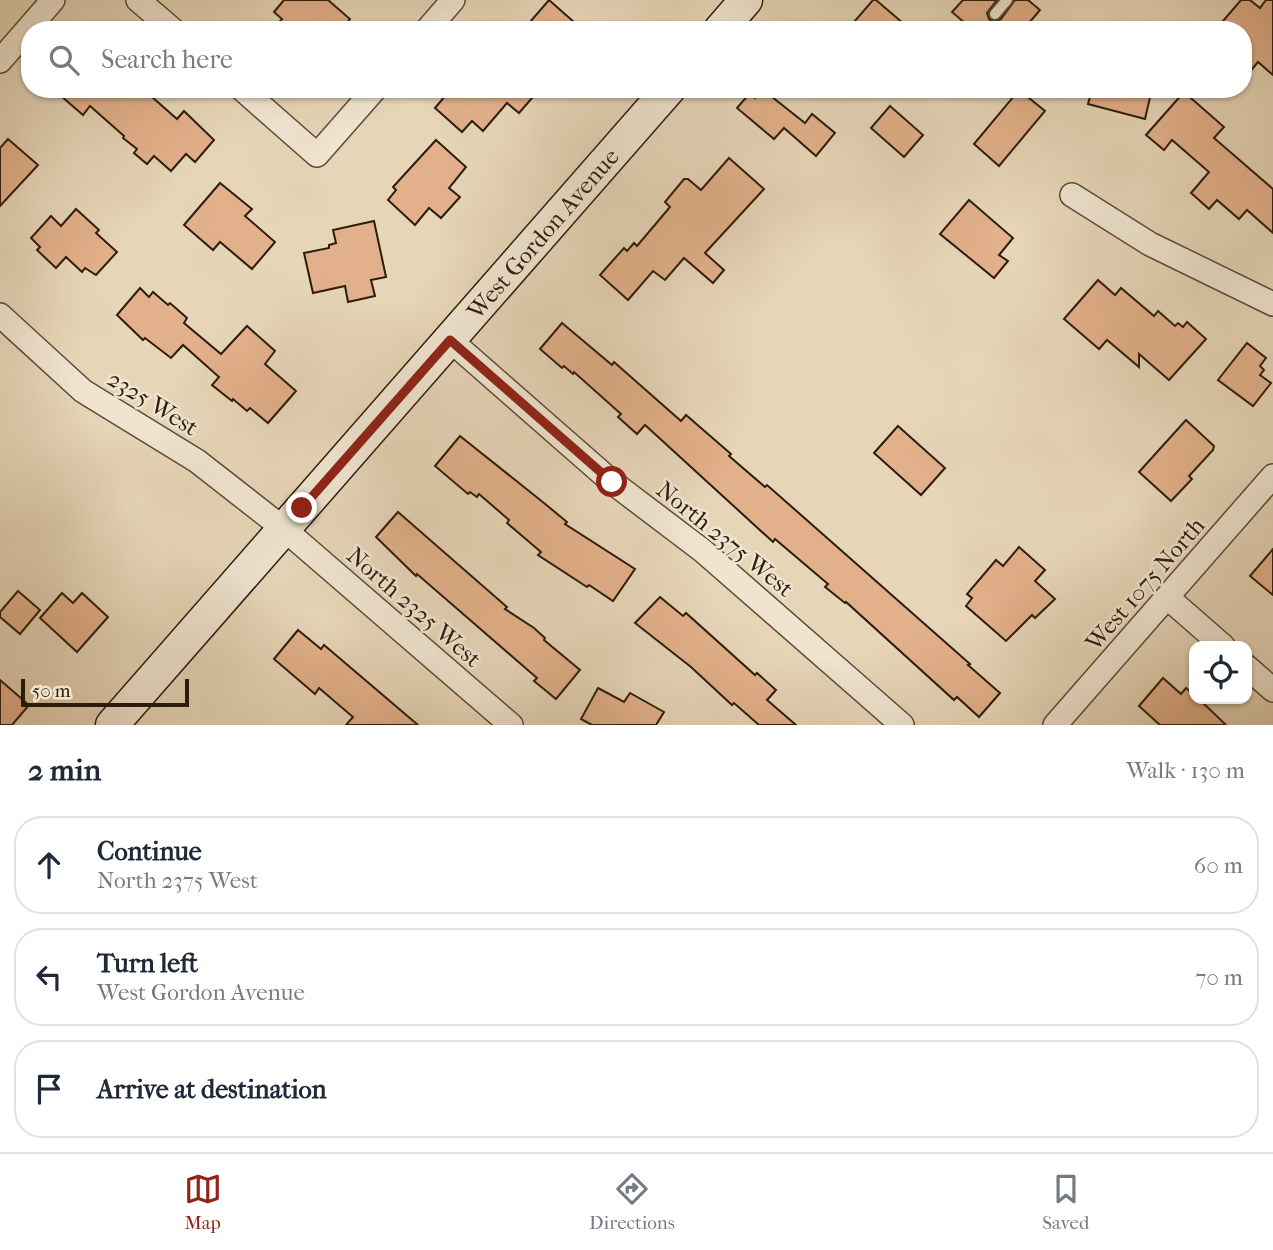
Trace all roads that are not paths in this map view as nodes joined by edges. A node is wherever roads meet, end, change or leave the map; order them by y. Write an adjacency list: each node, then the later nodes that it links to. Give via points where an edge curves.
1 (53, 0): 7 (street)
2 (138, 0): 8 (street)
3 (453, 0): 9 (street)
4 (746, 0): 10 (main road)
5 (1007, 0): 6 (lane)
6 (995, 14)
7 (35, 21)
8 (162, 21)
9 (435, 21)
10 (728, 21)
11 (21, 37): 12 (street)
12 (0, 61)
13 (252, 98): 14 (street, via 317,155)
14 (367, 98)
15 (660, 98): 19 (main road, West Gordon Avenue)
16 (1072, 195): 17 (street, via 1150,244)
17 (1273, 304)
18 (0, 316): 21 (street, 2325 West, via 83,391 197,461)
19 (450, 340): 21 (main road, West Gordon Avenue); 28 (street, North 2375 West)
20 (1273, 476): 22 (street, West 1075 North)
21 (284, 529): 26 (main road, West Gordon Avenue); 27 (street, North 2325 West)
22 (1168, 598): 23 (street); 29 (street, West 1075 North)
23 (1217, 641)
24 (1252, 671): 25 (street)
25 (1273, 690)
26 (112, 725)
27 (511, 725)
28 (902, 725)
29 (1055, 725)

